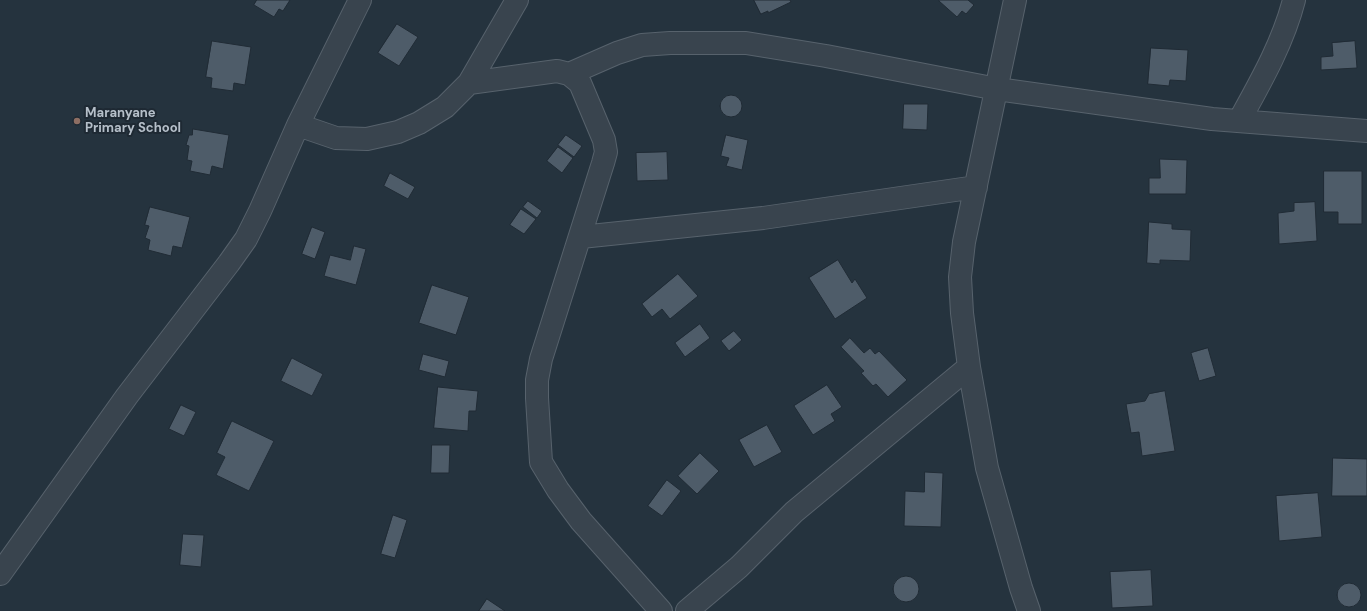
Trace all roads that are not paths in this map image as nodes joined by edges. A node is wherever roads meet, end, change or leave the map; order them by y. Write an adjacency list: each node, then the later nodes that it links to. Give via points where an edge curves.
1 (360, 0): 9 (street)
2 (516, 0): 6 (street)
3 (1015, 0): 7 (street)
4 (1294, 0): 8 (street, via 1281,39)
5 (569, 74): 6 (street, via 557,71); 7 (street, via 642,45 738,43 826,56); 12 (street, via 580,83 604,140 606,152)
6 (469, 83): 9 (street, via 444,107 419,123 398,132 367,139 336,138)
7 (997, 89): 8 (street); 11 (street)
8 (1239, 122): 10 (street)
9 (298, 125): 14 (street, via 260,211 234,257 127,396)
10 (1367, 132)
11 (976, 187): 12 (street, via 763,218); 13 (street, via 964,242 960,278)
12 (581, 238): 15 (street, via 541,359 537,380 541,462 581,521)
13 (969, 367): 16 (street, via 794,512 739,567); 17 (street, via 987,468)
14 (0, 574)
15 (661, 611)
16 (687, 611)
17 (1030, 611)

